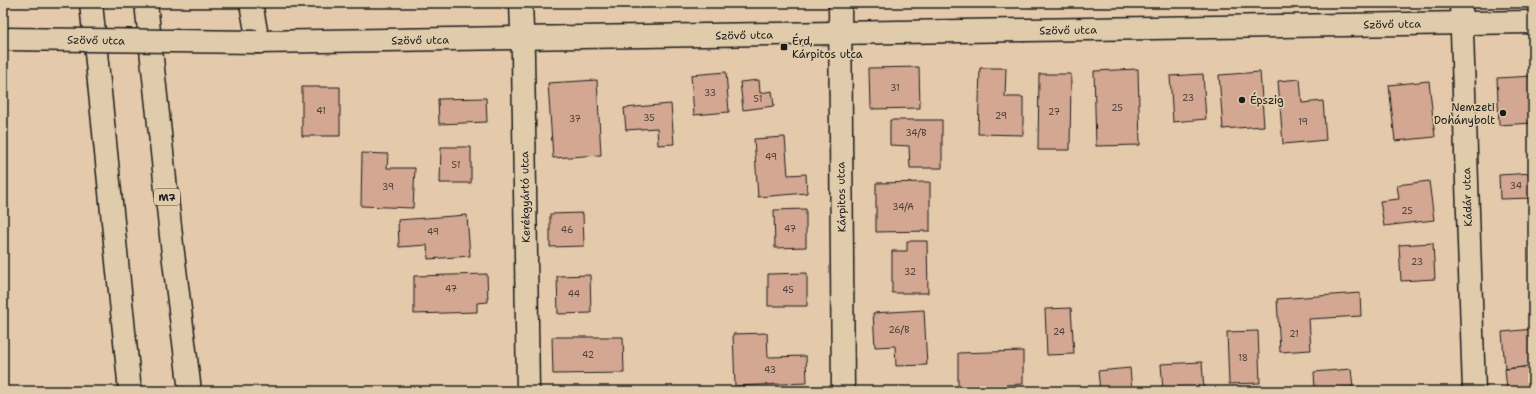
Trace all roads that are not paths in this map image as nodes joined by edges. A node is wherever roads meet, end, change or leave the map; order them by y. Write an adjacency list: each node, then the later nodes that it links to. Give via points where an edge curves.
1 (91, 3): 12 (main road)
2 (146, 3): 13 (main road, M7)
3 (250, 3): 11 (main road)
4 (521, 3): 9 (main road, Kerékgyártó utca)
5 (840, 3): 8 (main road, Kárpitos utca)
6 (1461, 13): 7 (main road, Szövő utca); 8 (main road, Szövő utca); 16 (main road, Kádár utca)
7 (1533, 22)
8 (840, 34): 9 (main road, Szövő utca); 15 (main road, Kárpitos utca)
9 (521, 38): 11 (main road, Szövő utca); 14 (main road, Kerékgyártó utca)
10 (3, 39): 11 (main road, Szövő utca, bridge)
11 (258, 42)
12 (130, 391)
13 (190, 391)
14 (528, 391)
15 (843, 391)
16 (1474, 391)

